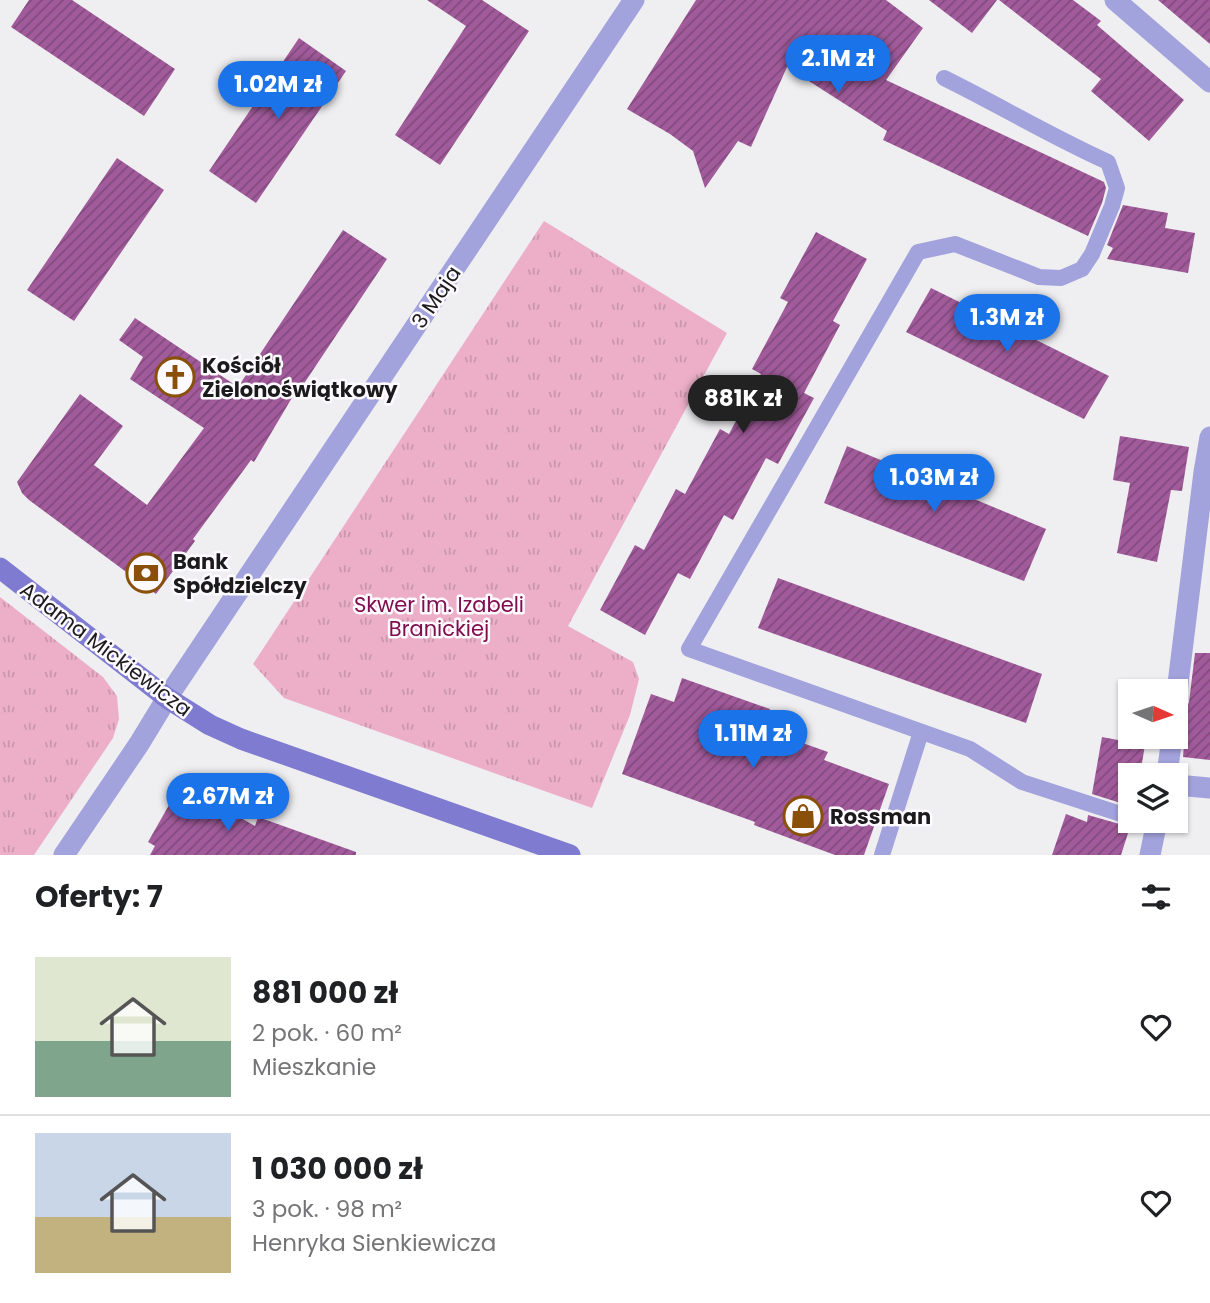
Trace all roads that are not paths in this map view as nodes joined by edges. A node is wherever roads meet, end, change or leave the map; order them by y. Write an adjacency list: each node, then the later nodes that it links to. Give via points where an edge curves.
1 (634, 0): 8 (street, 3 Maja)
2 (1115, 0): 4 (street)
3 (944, 78): 9 (lane, via 1108,162 1117,188 1092,254 1082,269 1061,278 1039,276 955,244 918,252 689,649)
4 (1210, 82)
5 (1210, 437): 7 (street)
6 (0, 568): 8 (main road, Adama Mickiewicza)
7 (1179, 679)
8 (167, 698): 14 (street, 3 Maja); 15 (main road, Adama Mickiewicza, via 240,739)
9 (921, 732): 12 (lane, via 970,749 1023,782); 16 (lane)
10 (1188, 786): 11 (street)
11 (1210, 788)
12 (1118, 813)
13 (1151, 833): 17 (street)
14 (64, 855)
15 (570, 855)
16 (882, 855)
17 (1150, 855)

